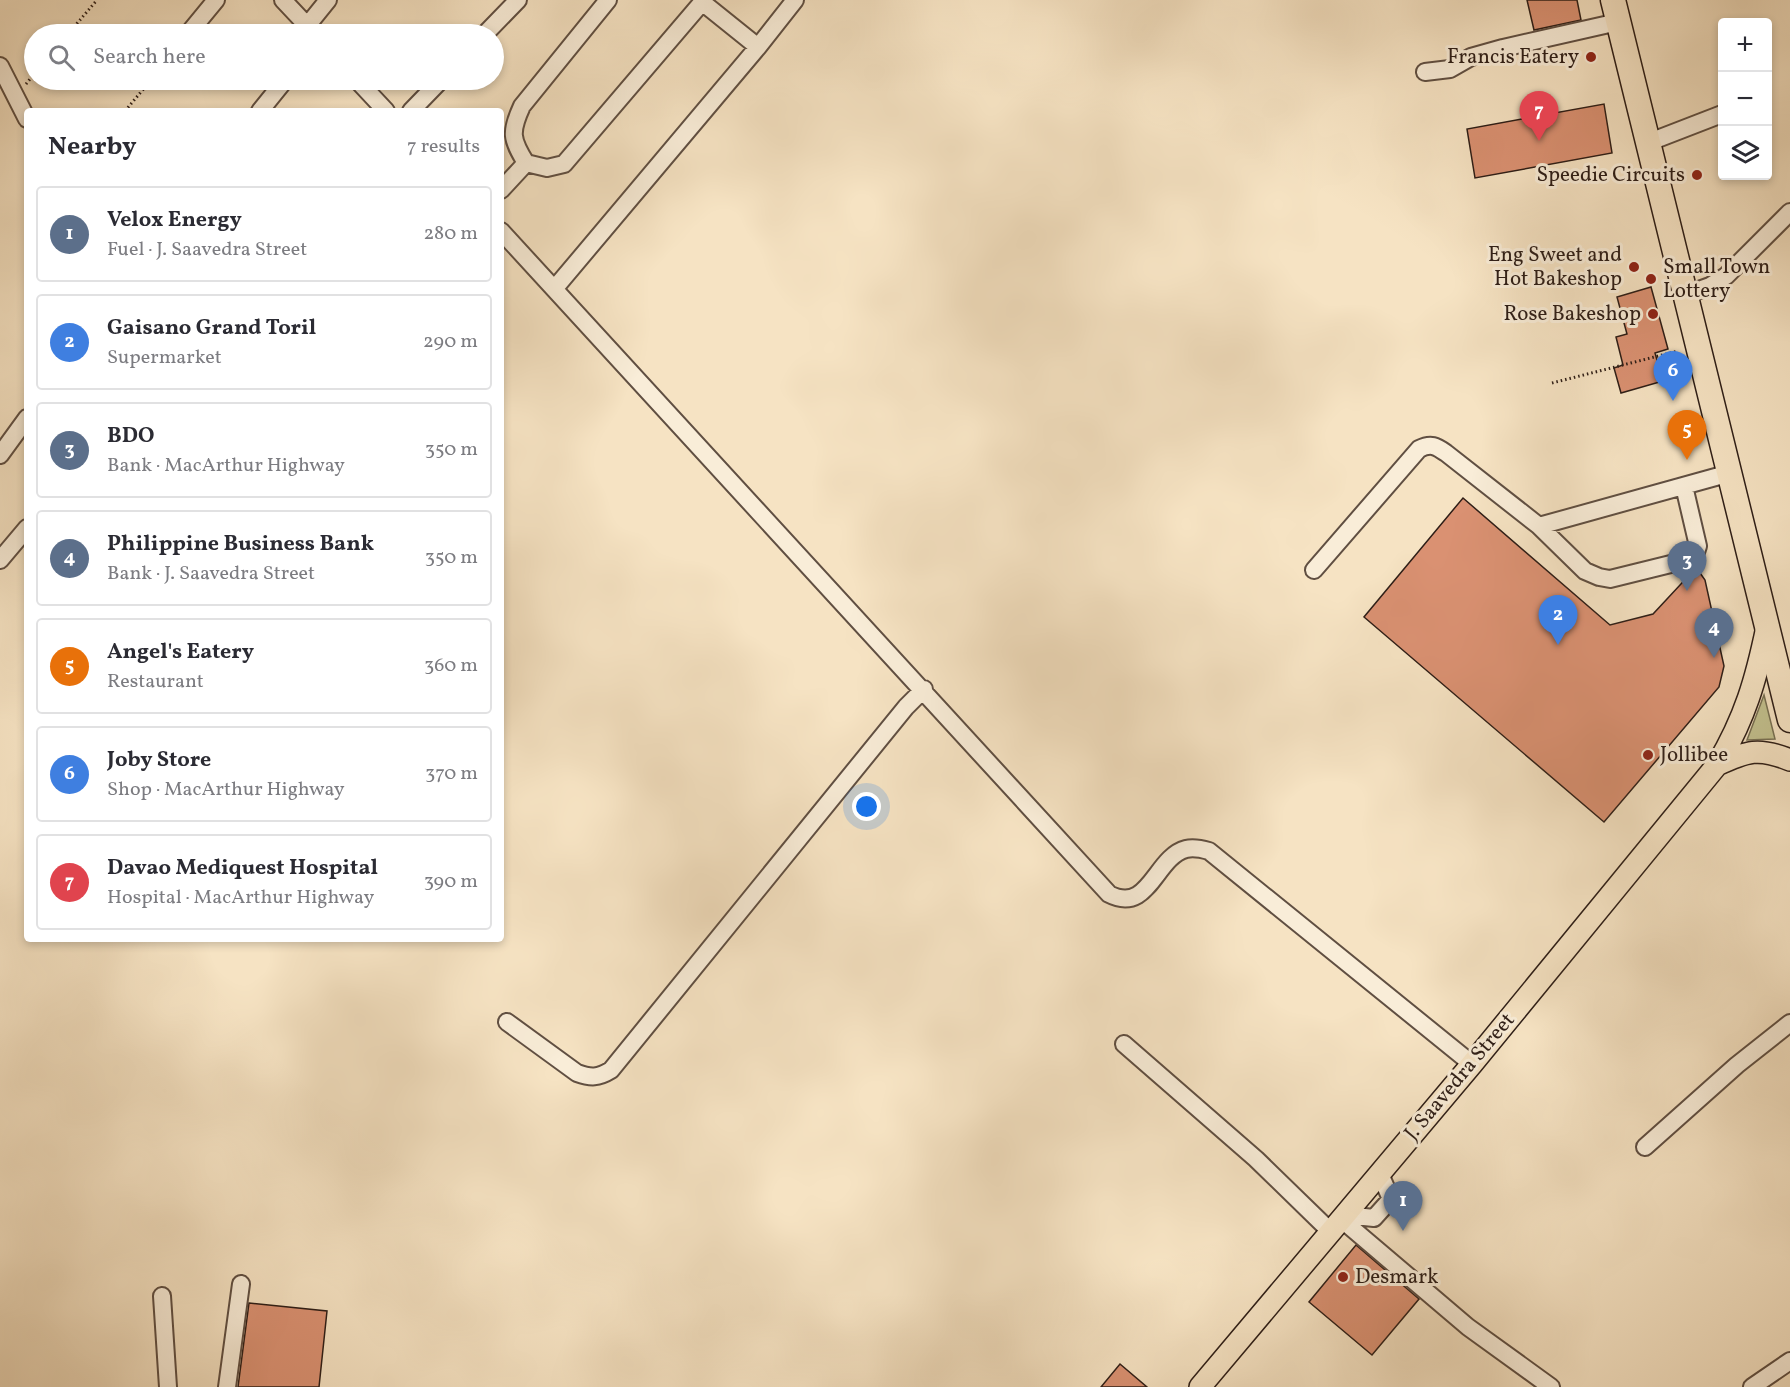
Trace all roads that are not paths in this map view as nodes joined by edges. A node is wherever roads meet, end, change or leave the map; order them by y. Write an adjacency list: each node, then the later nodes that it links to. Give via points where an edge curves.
1 (216, 0): 9 (street)
2 (283, 0): 10 (street)
3 (328, 0): 11 (street)
4 (518, 0): 12 (street)
5 (608, 0): 25 (street, via 522,106 513,126 516,147)
6 (795, 0): 13 (street)
7 (704, 1): 13 (street); 25 (street, via 564,164 547,168)
8 (1615, 11): 15 (street, via 1471,57 1450,69); 24 (highway)
9 (196, 24)
10 (305, 24)
11 (314, 24)
12 (495, 24)
13 (758, 47): 29 (street)
14 (0, 66): 22 (street)
15 (1425, 72)
16 (277, 90): 19 (street)
17 (366, 90): 20 (street)
18 (431, 90): 21 (street)
19 (262, 108)
20 (382, 108)
21 (414, 108)
22 (24, 113)
23 (1718, 116): 24 (street)
24 (1647, 143): 30 (highway)
25 (526, 163): 26 (street)
26 (504, 187)
27 (1790, 212): 30 (street, via 1726,276)
28 (504, 234): 29 (street)
29 (555, 288): 40 (street)
30 (1685, 295): 33 (highway)
31 (24, 422): 32 (street)
32 (0, 455)
33 (1730, 474): 34 (street); 39 (highway)
34 (1684, 486): 35 (street); 35 (street, via 1698,546 1687,560 1610,579 1599,577 1584,571)
35 (1539, 526): 38 (street, via 1446,453 1428,445 1419,449)
36 (24, 532): 37 (street)
37 (0, 560)
38 (1314, 570)
39 (1767, 627): 41 (highway); 43 (main road, J. Saavedra Street, via 1750,699)
40 (924, 689): 44 (street, via 611,1070 599,1077 577,1073); 47 (street, via 1109,894 1129,899 1185,849 1209,851)
41 (1790, 720)
42 (1790, 760): 43 (main road, J. Saavedra Street, via 1754,751)
43 (1717, 765): 47 (main road, J. Saavedra Street)
44 (507, 1022)
45 (1790, 1023): 48 (street)
46 (1124, 1044): 49 (street, via 1256,1159)
47 (1472, 1064): 49 (main road, J. Saavedra Street)
48 (1645, 1147)
49 (1339, 1222): 55 (main road, J. Saavedra Street); 56 (street, via 1468,1327)
50 (241, 1284): 54 (street)
51 (162, 1296): 53 (street)
52 (1790, 1361): 57 (street)
53 (168, 1387)
54 (227, 1387)
55 (1200, 1387)
56 (1551, 1387)
57 (1752, 1387)

